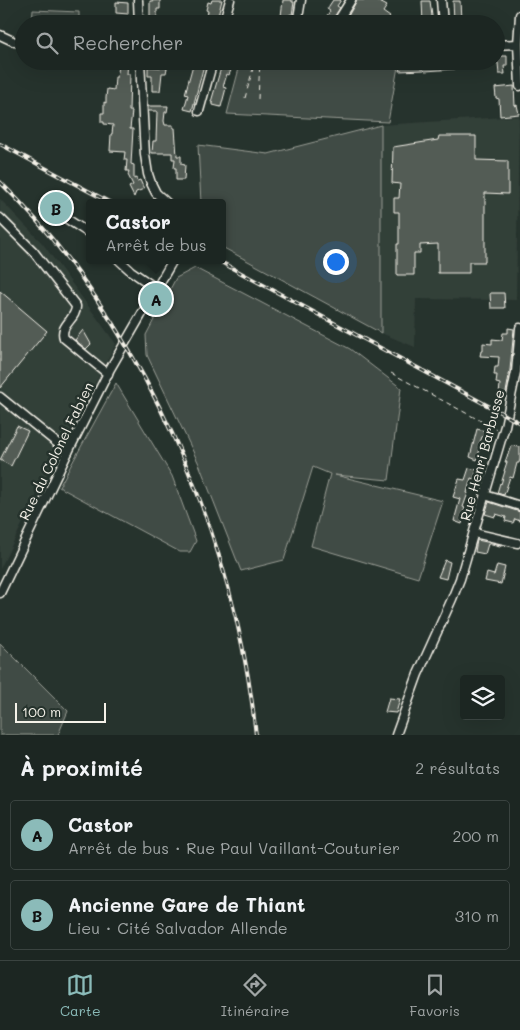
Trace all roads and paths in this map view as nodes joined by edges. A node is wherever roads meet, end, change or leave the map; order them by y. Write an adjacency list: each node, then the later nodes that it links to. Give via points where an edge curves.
1 (138, 0): 6 (street)
2 (230, 0): 7 (street)
3 (301, 0): 8 (street)
4 (350, 0): 9 (street)
5 (441, 0): 10 (street)
6 (139, 15)
7 (226, 15)
8 (298, 15)
9 (341, 15)
10 (442, 15)
11 (520, 15): 14 (street)
12 (0, 35): 13 (street)
13 (15, 42)
14 (518, 44): 15 (street); 20 (street)
15 (505, 45)
16 (140, 70): 24 (street, via 148,174 156,194)
17 (210, 70): 23 (street)
18 (253, 70): 21 (path)
19 (260, 70): 22 (path)
20 (520, 86)
21 (245, 98)
22 (258, 99)
23 (199, 111)
24 (163, 199)
25 (64, 217): 27 (street)
26 (0, 218): 33 (street, via 33,251 76,306 75,314 63,329 64,338)
27 (86, 231)
28 (124, 264): 30 (street)
29 (172, 264): 30 (street, Rue du Colonel Fabien)
30 (157, 289): 33 (street, Rue du Colonel Fabien)
31 (520, 328): 35 (street, Rue Henri Barbusse, via 515,377)
32 (391, 373): 35 (path)
33 (108, 374): 36 (street, Rue du Colonel Fabien)
34 (0, 397): 36 (street)
35 (503, 433): 37 (street, Rue Henri Barbusse)
36 (68, 452): 41 (street, Rue du Colonel Fabien)
37 (485, 495): 38 (street); 39 (street, Rue Henri Barbusse)
38 (520, 506)
39 (474, 533): 40 (street); 42 (street, Rue Henri Barbusse, via 458,586 415,682)
40 (517, 543)
41 (0, 593)
42 (396, 735)

